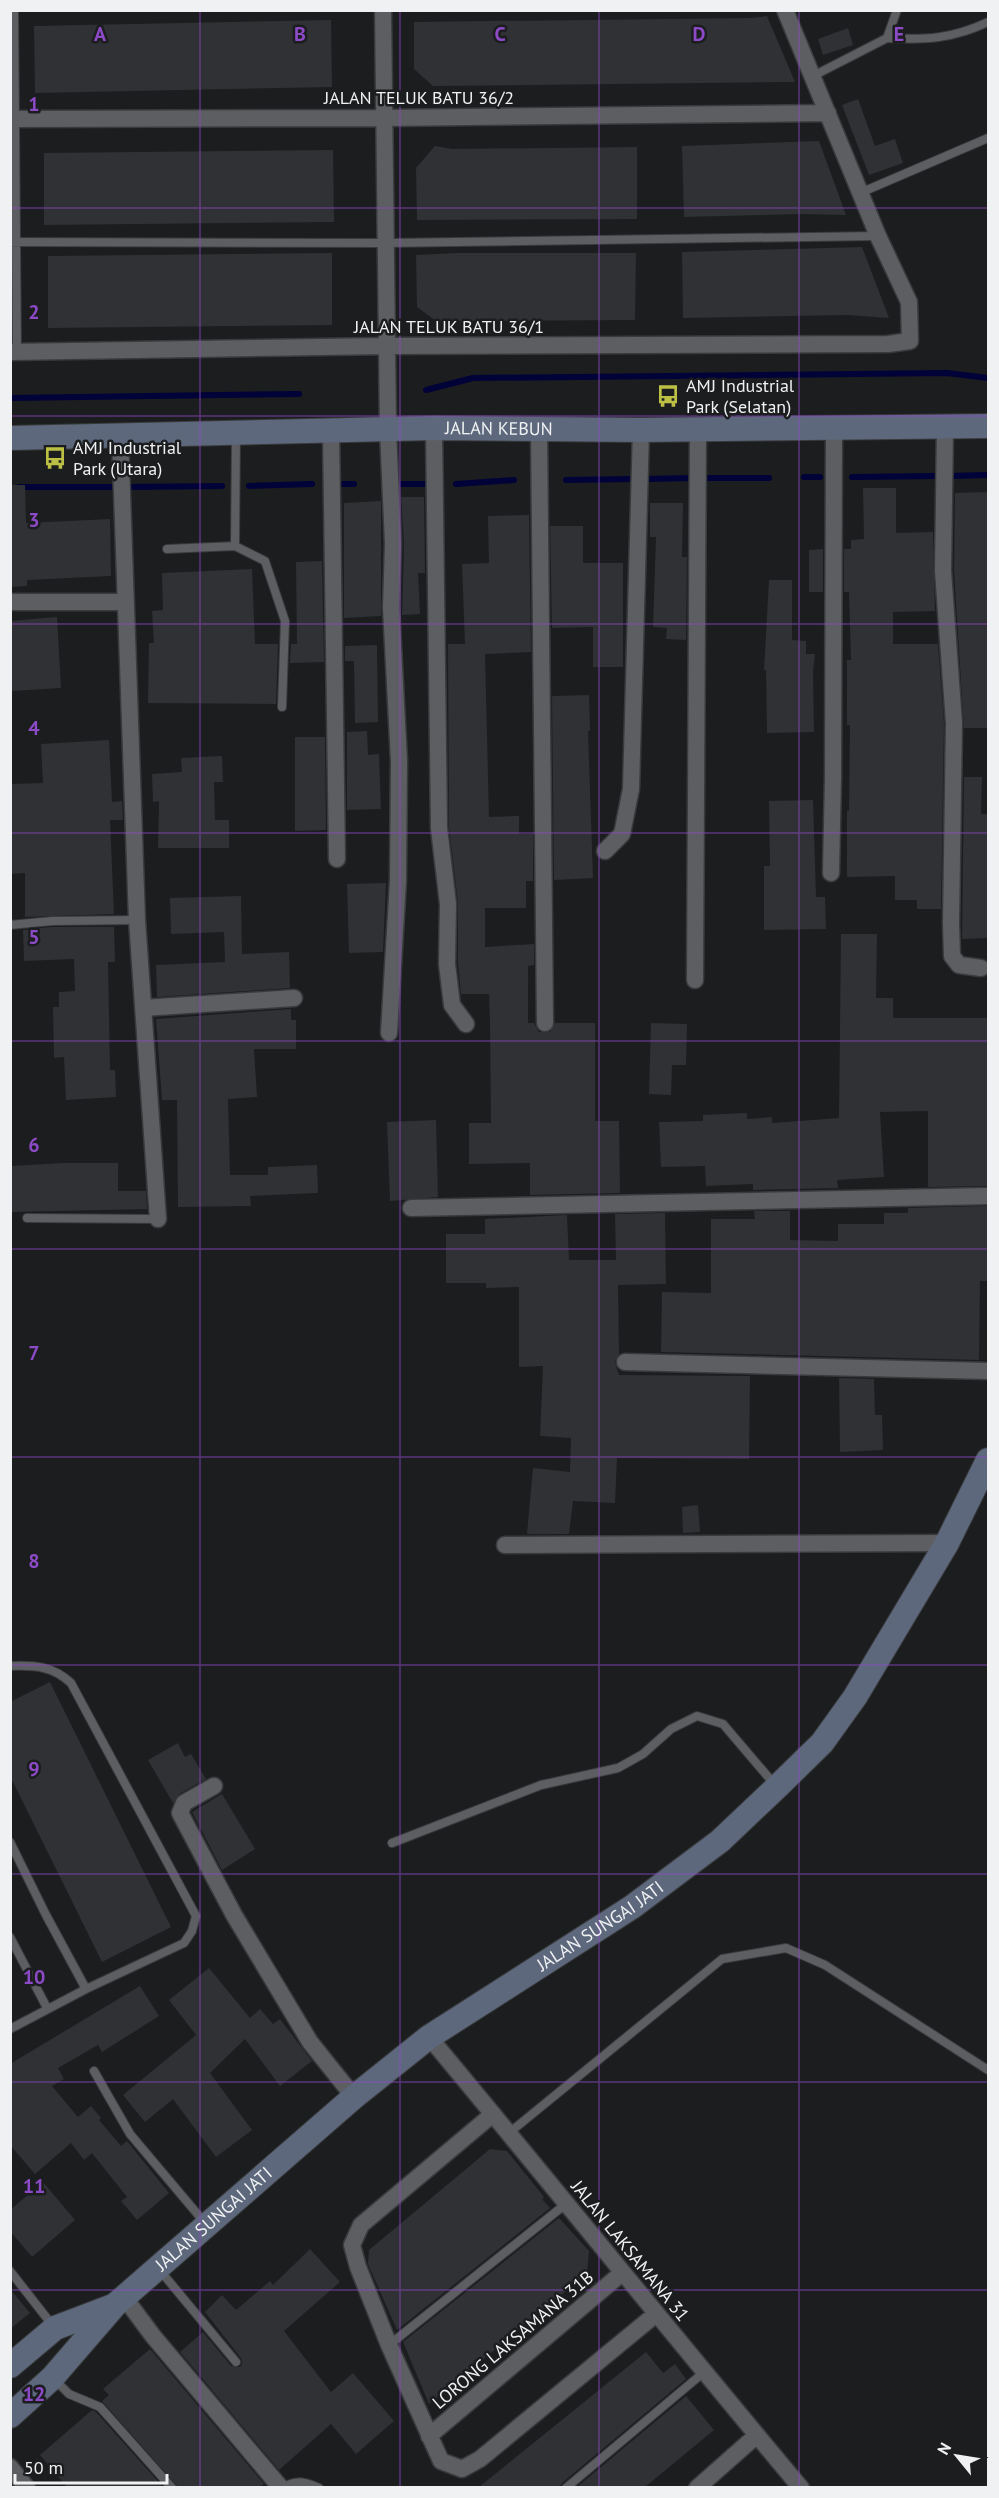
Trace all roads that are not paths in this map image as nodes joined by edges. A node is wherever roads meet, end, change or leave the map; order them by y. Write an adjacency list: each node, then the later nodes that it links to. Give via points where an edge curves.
1 (14, 10): 10 (lane)
2 (383, 10): 9 (street)
3 (785, 10): 7 (street)
4 (897, 10): 6 (lane)
5 (988, 22): 6 (lane, via 968,32 933,40)
6 (886, 38): 7 (lane)
7 (813, 76): 8 (street)
8 (828, 113): 9 (street, JALAN TELUK BATU 36/2); 12 (street)
9 (384, 118): 10 (street, JALAN TELUK BATU 36/2); 15 (street)
10 (13, 119): 14 (lane)
11 (988, 138): 12 (lane)
12 (860, 193): 13 (street)
13 (878, 236): 15 (lane); 16 (street, JALAN TELUK BATU 36/1, via 909,303 910,341)
14 (13, 242): 15 (lane); 17 (lane)
15 (386, 243): 16 (street)
16 (387, 346): 17 (street, JALAN TELUK BATU 36/1); 22 (street)
17 (14, 352)
18 (988, 426): 19 (main road, JALAN KEBUN)
19 (945, 427): 21 (main road, JALAN KEBUN); 40 (street, via 943,571 954,723 952,956 959,965)
20 (434, 428): 22 (main road, JALAN KEBUN); 23 (main road, JALAN KEBUN); 45 (street, via 439,828 448,904 447,964 452,1005)
21 (834, 428): 25 (main road, JALAN KEBUN); 37 (street)
22 (388, 430): 26 (main road, JALAN KEBUN); 46 (street, via 399,761 398,881)
23 (539, 430): 24 (main road, JALAN KEBUN); 44 (street)
24 (641, 430): 25 (main road, JALAN KEBUN); 35 (street, via 632,789 622,834)
25 (698, 430): 41 (street)
26 (331, 431): 27 (main road, JALAN KEBUN); 36 (street)
27 (236, 433): 28 (main road, JALAN KEBUN); 30 (lane)
28 (120, 436): 29 (main road, JALAN KEBUN); 33 (street)
29 (10, 438)
30 (235, 546): 31 (lane); 34 (lane, via 265,561 285,621)
31 (167, 549)
32 (10, 602): 33 (street)
33 (125, 602): 38 (street)
34 (282, 707)
35 (605, 851)
36 (337, 859)
37 (831, 873)
38 (137, 920): 39 (lane); 43 (street)
39 (10, 925)
40 (981, 968)
41 (695, 981)
42 (294, 998): 43 (street)
43 (143, 1008): 50 (street)
44 (545, 1023)
45 (466, 1024)
46 (389, 1033)
47 (988, 1196): 48 (street)
48 (411, 1208)
49 (27, 1218): 50 (lane)
50 (158, 1219)
51 (625, 1362): 52 (street)
52 (988, 1371)
53 (988, 1460): 54 (main road, JALAN SUNGAI JATI)
54 (983, 1488): 55 (main road, JALAN SUNGAI JATI)
55 (946, 1543): 56 (street); 59 (main road, JALAN SUNGAI JATI, via 855,1697 822,1743)
56 (505, 1545)
57 (10, 1666): 63 (lane, via 31,1665 59,1672 71,1683 196,1916 184,1943)
58 (214, 1786): 69 (street, via 184,1803 180,1813 234,1915 304,2033)
59 (777, 1787): 61 (lane, via 723,1724 697,1716 671,1729 643,1754 618,1768 541,1785); 66 (main road, JALAN SUNGAI JATI, via 720,1841 632,1907)
60 (10, 1842): 63 (lane)
61 (392, 1843)
62 (10, 1937): 64 (lane)
63 (86, 1989): 64 (lane)
64 (47, 2008): 65 (lane)
65 (10, 2029)
66 (429, 2037): 69 (main road, JALAN SUNGAI JATI); 70 (street, JALAN LAKSAMANA 31)
67 (988, 2070): 71 (lane, via 825,1965 786,1948 722,1959)
68 (94, 2071): 73 (lane, via 130,2134)
69 (354, 2097): 73 (main road, JALAN SUNGAI JATI)
70 (493, 2114): 71 (street, JALAN LAKSAMANA 31); 80 (street, via 361,2225 352,2245 357,2267)
71 (509, 2133): 72 (street, JALAN LAKSAMANA 31)
72 (567, 2203): 76 (street, JALAN LAKSAMANA 31); 80 (lane)
73 (206, 2225): 74 (main road, JALAN SUNGAI JATI)
74 (158, 2268): 77 (main road, JALAN SUNGAI JATI); 81 (lane)
75 (10, 2271): 79 (lane)
76 (622, 2273): 78 (street, JALAN LAKSAMANA 31); 87 (street, LORONG LAKSAMANA 31B)
77 (119, 2301): 79 (main road, JALAN SUNGAI JATI); 84 (main road, JALAN SUNGAI JATI); 91 (street)
78 (656, 2314): 83 (street, JALAN LAKSAMANA 31); 87 (street, via 480,2459 462,2469 441,2461)
79 (55, 2328): 82 (main road, JALAN SUNGAI JATI)
80 (389, 2345): 87 (street)
81 (236, 2362)
82 (10, 2366)
83 (703, 2373): 86 (street, JALAN LAKSAMANA 31); 93 (lane)
84 (52, 2378): 85 (main road, JALAN SUNGAI JATI); 90 (lane, via 69,2394 100,2407)
85 (10, 2416)
86 (757, 2435): 94 (street); 95 (street, JALAN LAKSAMANA 31)
87 (429, 2436)
88 (10, 2467): 89 (street)
89 (27, 2487)
90 (172, 2487)
91 (282, 2487): 92 (lane, via 293,2481)
92 (319, 2487)
93 (566, 2487)
94 (697, 2487)
95 (801, 2487)

